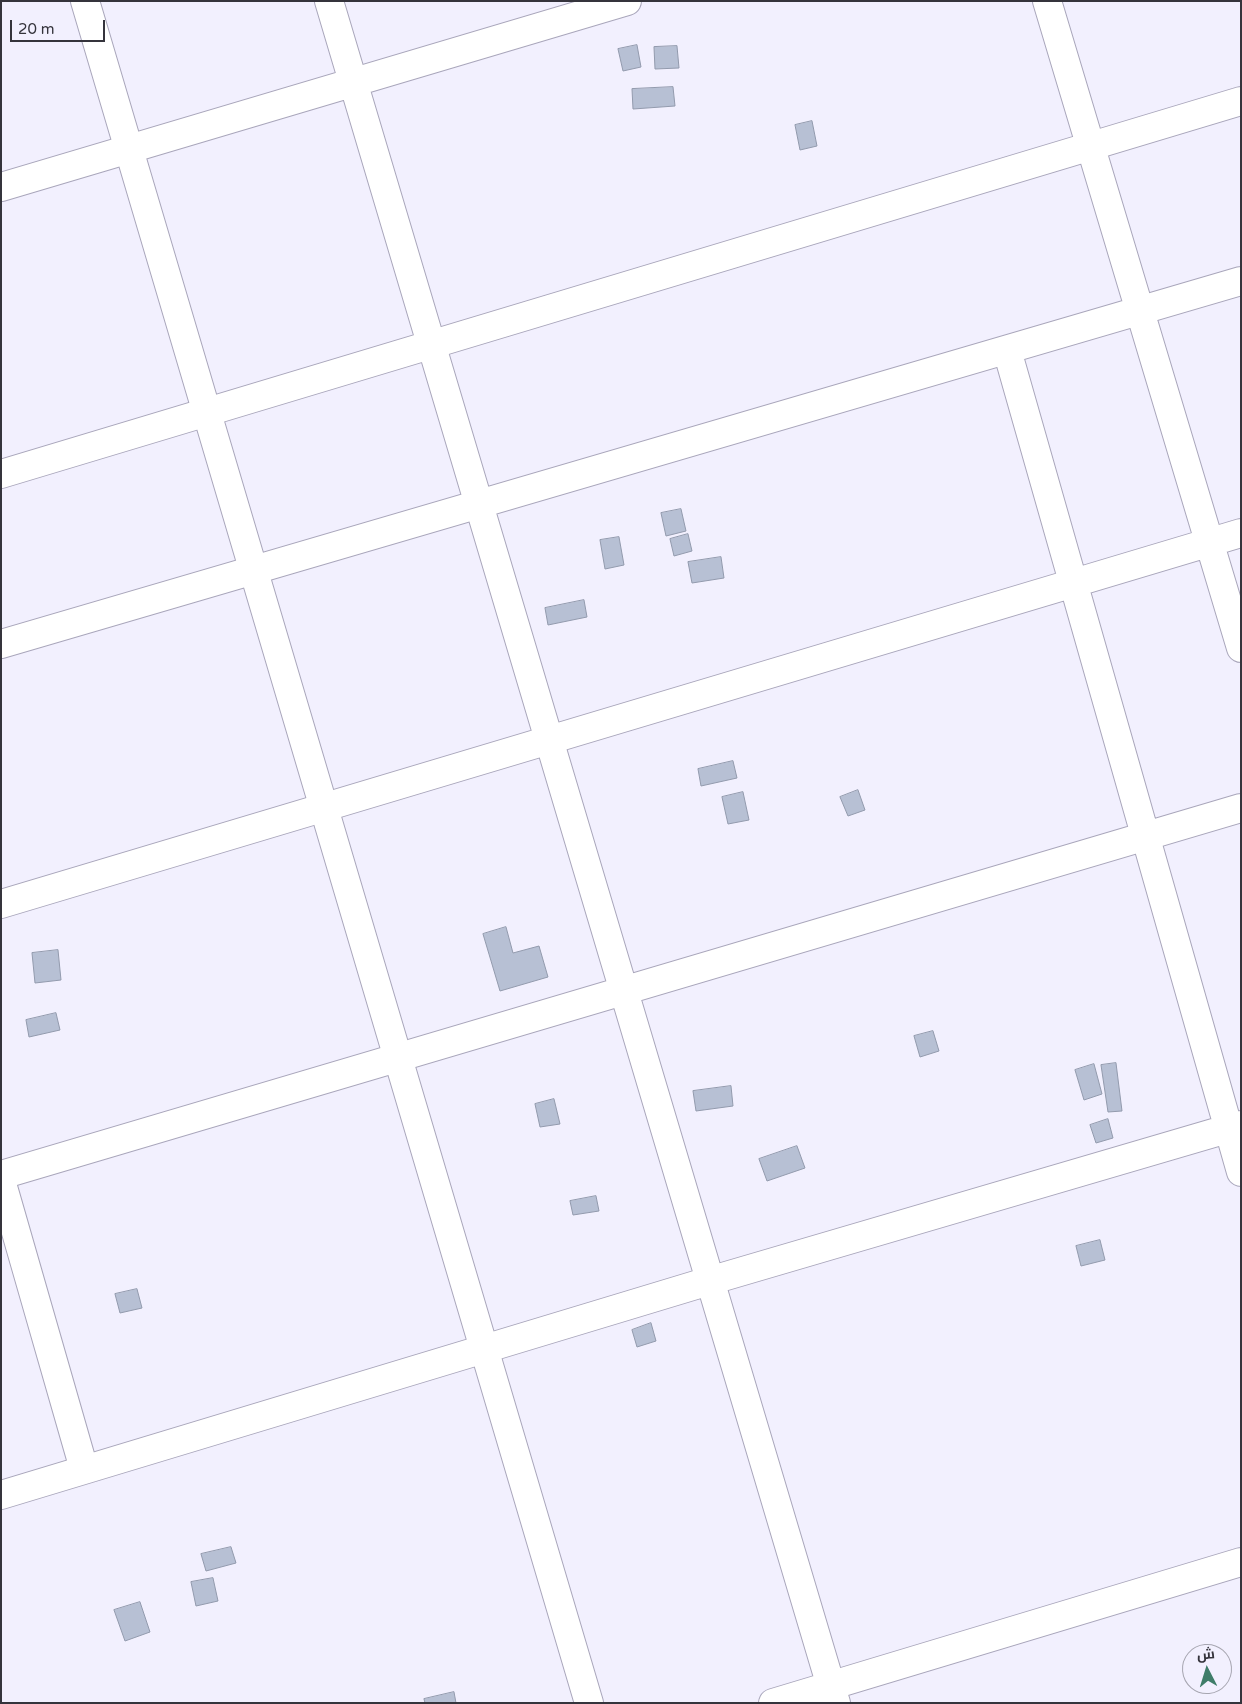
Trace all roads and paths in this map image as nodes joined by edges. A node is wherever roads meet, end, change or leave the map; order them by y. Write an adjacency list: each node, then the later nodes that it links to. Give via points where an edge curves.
1 (85, 1): 8 (street)
2 (329, 1): 5 (street)
3 (627, 1): 5 (street)
4 (1047, 1): 7 (street)
5 (353, 82): 8 (street); 12 (street)
6 (1241, 102): 7 (street)
7 (1090, 147): 11 (street); 12 (street)
8 (129, 149): 9 (street); 14 (street)
9 (1, 187)
10 (1241, 281): 11 (street)
11 (1140, 310): 13 (street); 18 (street)
12 (432, 344): 14 (street); 16 (street)
13 (1007, 350): 16 (street); 20 (street)
14 (207, 412): 15 (street); 19 (street)
15 (1, 474)
16 (479, 504): 19 (street); 23 (street)
17 (1241, 533): 18 (street)
18 (1209, 543): 20 (street); 22 (street)
19 (254, 570): 21 (street); 24 (street)
20 (1073, 584): 23 (street); 26 (street)
21 (1, 644)
22 (1241, 648)
23 (549, 740): 24 (street); 28 (street)
24 (324, 807): 27 (street); 29 (street)
25 (1241, 808): 26 (street)
26 (1144, 837): 28 (street); 30 (street)
27 (1, 904)
28 (624, 990): 29 (street); 34 (street)
29 (398, 1057): 32 (street); 35 (street)
30 (1235, 1127): 31 (street); 34 (street)
31 (1241, 1172)
32 (1, 1175)
33 (1, 1180): 36 (street)
34 (709, 1280): 35 (street); 39 (street)
35 (484, 1350): 36 (street); 40 (street)
36 (84, 1469): 37 (street)
37 (1, 1495)
38 (1241, 1562): 39 (street)
39 (833, 1694): 41 (street)
40 (589, 1703)
41 (773, 1703)

